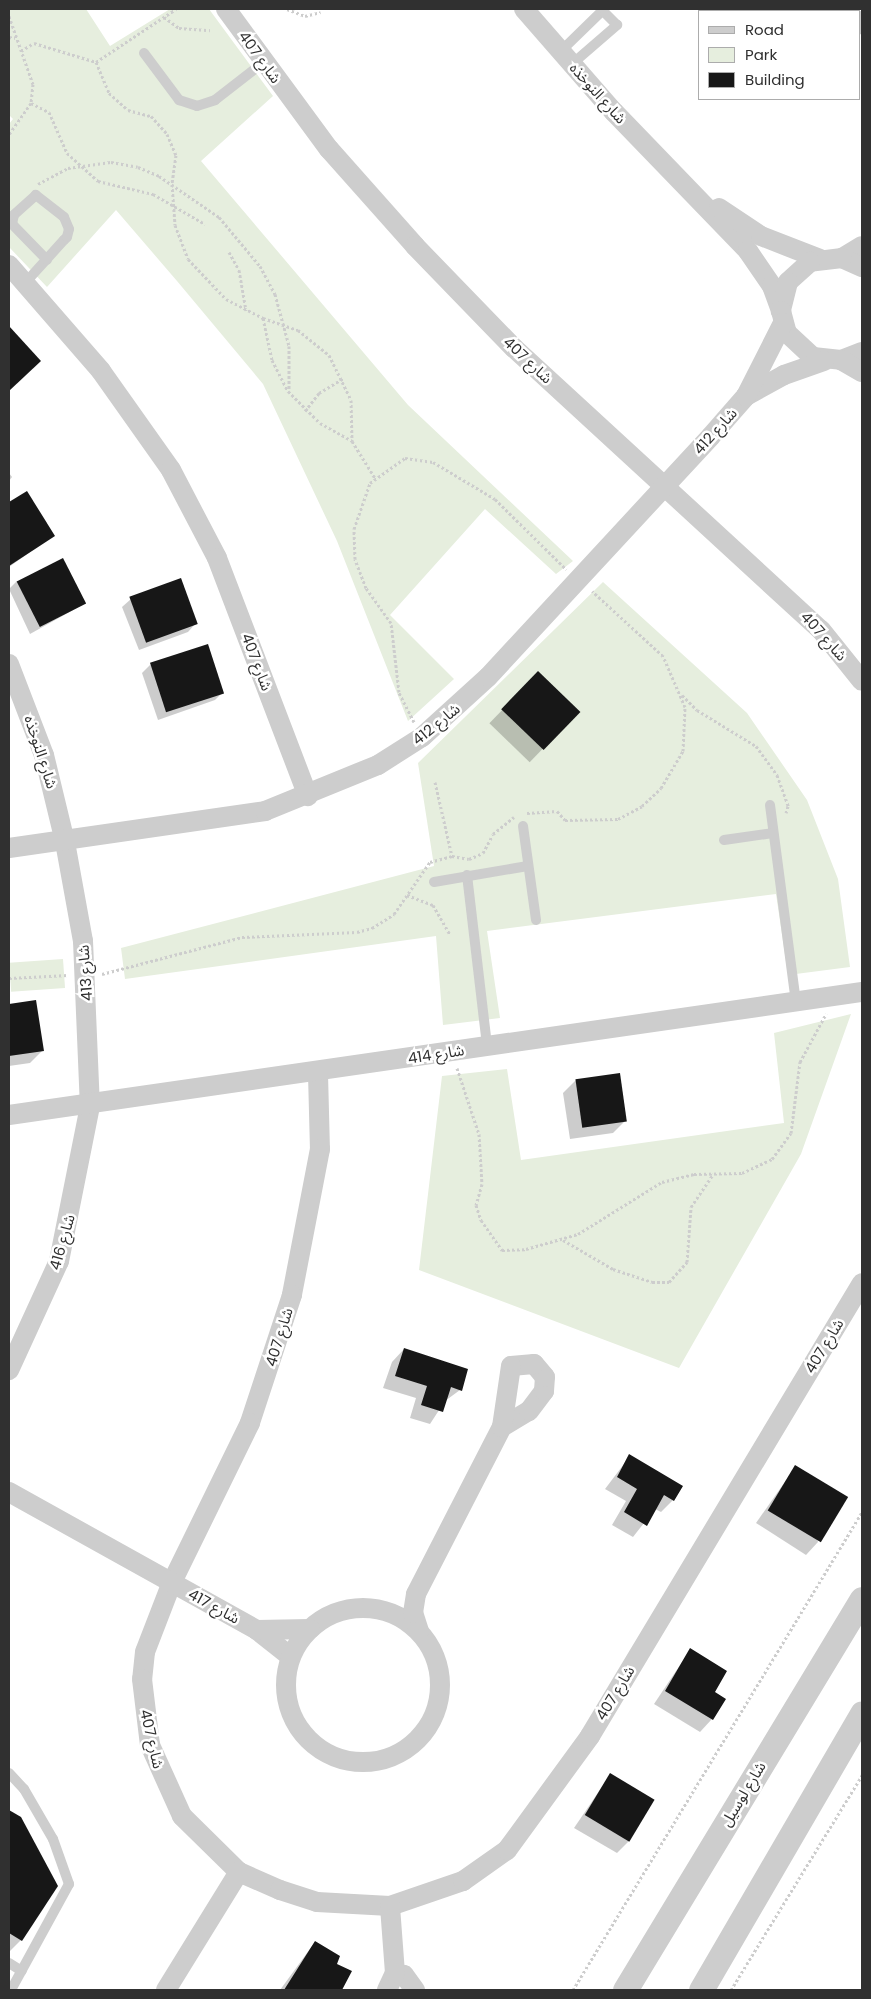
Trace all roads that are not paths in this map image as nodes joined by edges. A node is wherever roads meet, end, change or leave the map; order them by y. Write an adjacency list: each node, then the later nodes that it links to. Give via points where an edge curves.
1 (226, 9): 6 (street, شارع 407)
2 (524, 9): 5 (street, شارع النوخذه)
3 (605, 11): 5 (lane); 5 (lane, via 617,25)
4 (144, 53): 6 (lane, via 179,100 197,106 215,100)
5 (566, 57): 7 (street, شارع النوخذه)
6 (264, 62): 20 (street, شارع 407, via 329,149 415,246 514,348)
7 (676, 174): 10 (street, شارع النوخذه, via 747,228); 15 (street, شارع النوخذه, via 748,251 772,286)
8 (862, 246): 9 (street)
9 (842, 258): 10 (street); 13 (street)
10 (820, 259): 15 (street, شارع 412, via 794,274 784,291)
11 (46, 260): 11 (lane, via 67,237 69,224 36,195 14,215 12,224); 14 (lane)
12 (9, 265): 14 (street, شارع 407)
13 (862, 267)
14 (26, 282): 23 (street, شارع 407, via 101,371 171,470 217,558)
15 (782, 317): 17 (street, شارع النوخذه, via 802,351); 19 (street, شارع 412)
16 (862, 352): 17 (street, شارع 412)
17 (833, 360): 18 (street); 19 (street, شارع 412, via 784,375)
18 (862, 372)
19 (746, 396): 20 (street, شارع 412)
20 (666, 485): 22 (street, شارع 407, via 821,630); 23 (street, شارع 412, via 462,703 422,737 378,765)
21 (9, 664): 28 (street, شارع النوخذه, via 44,755)
22 (862, 680)
23 (308, 796): 28 (street, شارع 412, via 223,820)
24 (770, 805): 26 (lane)
25 (522, 826): 30 (lane)
26 (773, 833): 27 (lane); 35 (lane)
27 (724, 840)
28 (65, 842): 29 (street, شارع 412); 38 (street, شارع 413, via 86,975)
29 (9, 848)
30 (528, 866): 31 (lane); 33 (lane)
31 (467, 875): 32 (lane); 36 (lane)
32 (434, 882)
33 (536, 920)
34 (862, 992): 35 (street, شارع 414)
35 (796, 1002): 36 (street, شارع 414)
36 (487, 1046): 37 (street, شارع 414)
37 (318, 1074): 38 (street, شارع 414); 44 (street, شارع 407, via 320,1149 292,1295 250,1423)
38 (90, 1106): 39 (street, شارع 414); 41 (street, شارع 416, via 59,1261)
39 (9, 1115)
40 (862, 1283): 55 (street, شارع 407, via 590,1736 523,1834 492,1863 463,1881)
41 (9, 1370)
42 (502, 1427): 45 (street)
43 (9, 1492): 44 (street)
44 (172, 1582): 49 (street, شارع 417); 54 (street, شارع 407, via 145,1652 144,1713 150,1745 182,1816)
45 (416, 1594): 47 (street); 50 (street, via 414,1613)
46 (862, 1599): 62 (street, شارع لوسيل)
47 (375, 1608): 48 (street, via 340,1611); 50 (street, via 391,1612)
48 (310, 1628): 49 (street, شارع 417); 51 (street)
49 (257, 1630): 51 (street, شارع 417)
50 (419, 1631): 51 (street, via 439,1667 438,1708 416,1743 379,1762 338,1759 304,1736 287,1698)
51 (291, 1658)
52 (862, 1713): 63 (street)
53 (9, 1772): 57 (lane, via 53,1839 69,1884)
54 (239, 1872): 55 (street, شارع 407, via 317,1902); 60 (street)
55 (390, 1906): 58 (street)
56 (9, 1962): 57 (lane)
57 (22, 1971): 59 (lane)
58 (391, 1981): 61 (street, via 404,1975)
59 (11, 1990)
60 (166, 1990)
61 (415, 1990)
62 (625, 1990)
63 (701, 1990)

